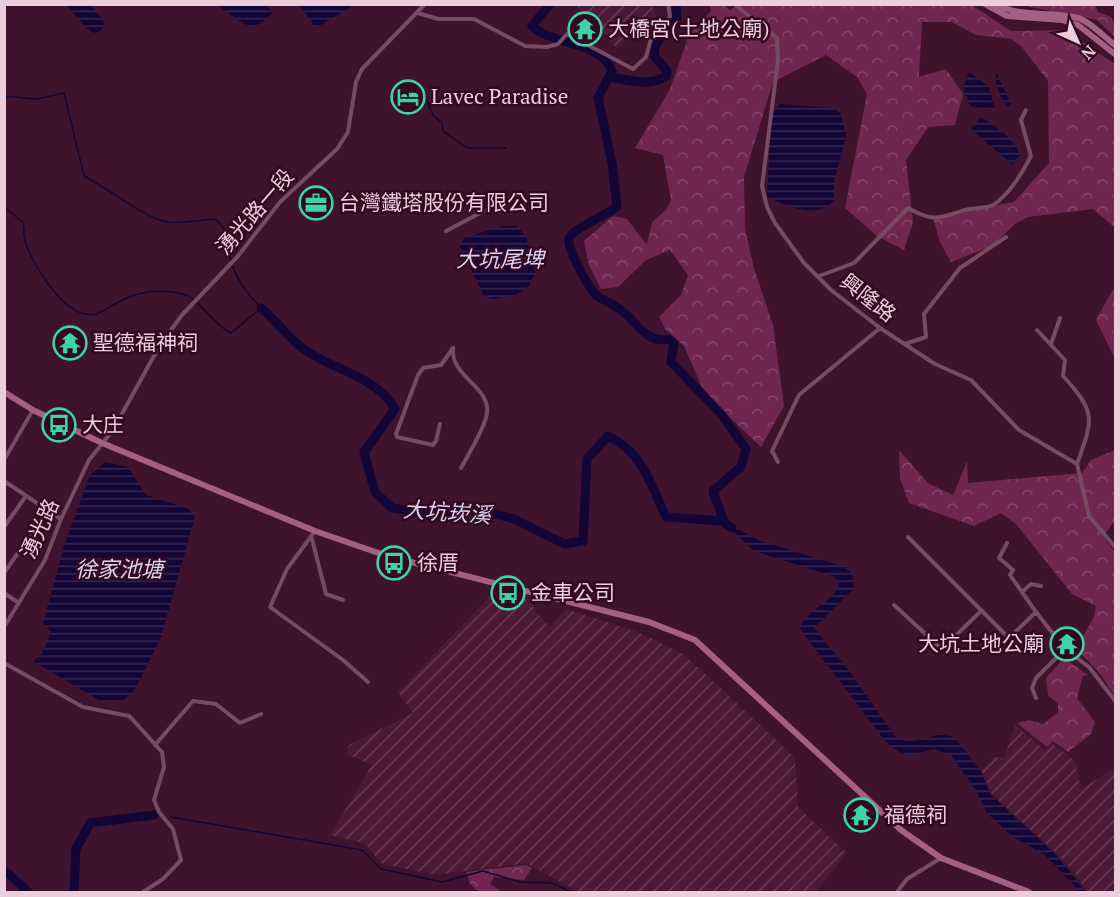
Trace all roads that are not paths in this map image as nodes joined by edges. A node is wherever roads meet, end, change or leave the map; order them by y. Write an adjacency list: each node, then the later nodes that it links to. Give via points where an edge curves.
1 (425, 4): 6 (street, 湧光路一段)
2 (668, 4): 6 (street, via 668,21 652,35 646,57 633,69 567,34 558,44 525,46 474,19 438,19)
3 (734, 4): 13 (street, 興隆路, via 777,38 778,60 762,186 775,223 804,263)
4 (985, 4): 8 (street, via 1007,16 1078,25)
5 (997, 4): 7 (street, via 1010,12 1081,19)
6 (417, 13): 22 (street, 湧光路一段, via 362,69 356,82 348,132 337,149 280,202 238,256 182,315)
7 (1116, 46)
8 (1116, 54)
9 (1026, 110): 13 (street, via 1021,120 1031,156 1002,198 992,206 943,218 921,217 908,208 854,263)
10 (486, 210): 11 (street)
11 (446, 231)
12 (1006, 237): 17 (street, via 960,268 924,314 926,337)
13 (819, 276): 15 (street, 興隆路)
14 (1060, 318): 18 (street)
15 (879, 328): 17 (street, 興隆路); 24 (street, via 799,395 772,451)
16 (1037, 330): 18 (street)
17 (904, 344): 25 (street, 興隆路, via 971,380 1019,430)
18 (1051, 344): 25 (street, via 1065,360 1063,376 1086,404 1090,416)
19 (4, 392): 20 (street)
20 (33, 410): 22 (street); 23 (street)
21 (440, 424): 26 (street, via 433,445 397,437 418,375 423,368 441,365 453,348 455,366 485,398 487,413)
22 (102, 443): 30 (street, 湧光路, via 89,460); 32 (street)
23 (4, 460)
24 (778, 462)
25 (1077, 464): 37 (street, via 1089,516)
26 (461, 468)
27 (4, 482): 28 (street)
28 (26, 496): 29 (street); 31 (street)
29 (47, 511): 30 (street); 38 (street)
30 (61, 519): 43 (street, 湧光路, via 45,560)
31 (4, 527)
32 (315, 531): 34 (street); 55 (street, via 387,556 649,622 695,640 901,830)
33 (908, 537): 45 (street)
34 (311, 538): 42 (street, via 326,594); 50 (street, via 287,569 270,607)
35 (1116, 540): 37 (street)
36 (1007, 543): 40 (street, via 999,558 1013,570 1011,575)
37 (1114, 546)
38 (4, 573)
39 (1041, 586): 40 (street, via 1031,584)
40 (1022, 592): 46 (street)
41 (4, 593): 43 (street)
42 (343, 600)
43 (19, 603): 47 (street, 湧光路)
44 (894, 605): 45 (street, via 942,649)
45 (981, 612): 46 (street, via 1009,638)
46 (1036, 612): 48 (street)
47 (4, 627)
48 (1065, 649): 51 (street, via 1036,678 1032,688); 52 (street, via 1089,667)
49 (4, 663): 54 (street, via 83,707 129,716)
50 (368, 682)
51 (1036, 698)
52 (1116, 702)
53 (261, 714): 54 (street, via 240,723 216,704 193,701)
54 (155, 745): 56 (street, via 162,752 164,767 154,800 173,829 181,860)
55 (941, 858): 57 (street, via 907,879); 58 (street)
56 (143, 892)
57 (897, 892)
58 (1029, 892)

